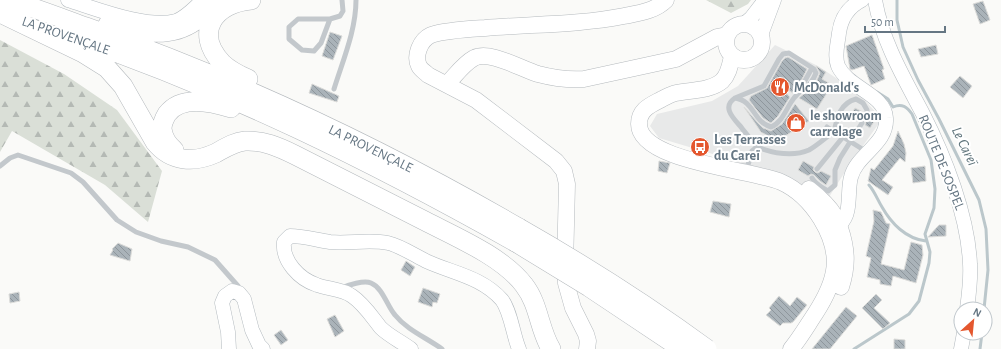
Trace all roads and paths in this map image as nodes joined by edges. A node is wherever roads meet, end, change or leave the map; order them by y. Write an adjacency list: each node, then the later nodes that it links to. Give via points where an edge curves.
1 (68, 0): 2 (street, via 136,20 164,23 188,14)
2 (203, 0)
3 (219, 0): 12 (highway, via 189,25 178,30 158,33)
4 (251, 0): 30 (highway, via 227,6 218,12 213,20 208,36 218,59 235,72 315,114)
5 (342, 0): 13 (lane, via 340,16)
6 (356, 0): 19 (lane, via 353,27)
7 (666, 0): 18 (main road, via 649,10 608,19 476,28 431,35 420,46 418,64 428,75)
8 (765, 0): 14 (street, via 752,18)
9 (774, 0): 15 (street)
10 (862, 0): 32 (street, via 848,9 842,18 836,56 838,66 845,76 879,102 885,111 884,131)
11 (875, 0): 44 (street, ROUTE DE SOSPEL, via 897,65 937,141 963,213 970,264)
12 (6, 7): 25 (highway, LA PROVENÇALE, via 224,95); 30 (highway, LA PROVENÇALE, via 111,36 207,73); 33 (highway, via 107,68 123,86 159,147 176,158)
13 (330, 19): 13 (lane, via 298,19 289,27 289,39 302,50 314,51)
14 (744, 24): 15 (main road, via 754,26); 16 (main road, via 731,29)
15 (761, 35): 17 (main road, via 763,41 759,54)
16 (729, 47): 17 (main road, via 737,59); 18 (main road, via 716,48 706,43 676,59 572,80 536,74 491,56 482,55 466,63); 21 (main road, via 729,71 723,80 707,88 674,94)
17 (748, 60): 21 (main road, via 733,83 719,93 694,100)
18 (447, 84): 52 (main road, via 476,100 510,125 556,161 564,171 568,192 566,284 573,308 586,334)
19 (334, 89)
20 (735, 98): 20 (lane, via 746,102 760,122 770,127 778,123 794,98 813,81 816,73 790,53 783,54 764,86); 29 (lane, via 728,106 732,117)
21 (659, 100): 31 (main road, via 651,103 641,114 639,128 647,140)
22 (867, 115): 26 (lane, via 862,103 856,99 850,101 844,105 837,117)
23 (862, 123): 28 (lane)
24 (827, 127): 26 (lane)
25 (297, 128): 33 (highway, via 214,104 181,104 165,117 162,125 163,134 172,149); 41 (highway, LA PROVENÇALE)
26 (834, 132): 27 (lane); 29 (lane, via 800,153 779,154)
27 (843, 137): 28 (lane); 38 (lane)
28 (850, 142): 32 (lane); 39 (lane, via 835,170 835,185 828,191)
29 (757, 147): 36 (lane)
30 (373, 149): 41 (highway, LA PROVENÇALE, via 470,199)
31 (662, 149): 34 (main road); 36 (main road, via 681,148)
32 (868, 153): 40 (street, via 851,176)
33 (193, 159): 51 (highway, via 209,156 245,141 272,145 456,238 495,260 525,286)
34 (702, 164): 35 (lane, via 709,160); 40 (main road, via 782,182)
35 (731, 164)
36 (744, 164): 40 (main road, via 777,170 804,184 818,196)
37 (0, 166): 43 (lane, via 18,155 71,173 83,182 117,220 136,232 188,247 215,260 238,286)
38 (817, 169)
39 (812, 178)
40 (838, 223): 45 (main road, via 833,281 827,295)
41 (518, 235): 53 (highway, LA PROVENÇALE, bridge, via 589,287); 54 (highway, LA PROVENÇALE, bridge, via 595,273)
42 (337, 290): 48 (street, via 356,298 382,329); 49 (lane, via 350,284 370,283 379,288 395,316); 50 (street, via 315,285 297,274 283,250 284,242 290,236 330,242 388,243 470,278 489,289 502,301)
43 (239, 293): 46 (street, via 232,291 225,296 222,303); 47 (street, via 244,299 252,330)
44 (968, 301)
45 (796, 343)
46 (229, 349)
47 (263, 349)
48 (411, 349)
49 (442, 349)
50 (519, 349)
51 (551, 349)
52 (587, 349)
53 (682, 349)
54 (707, 349)

